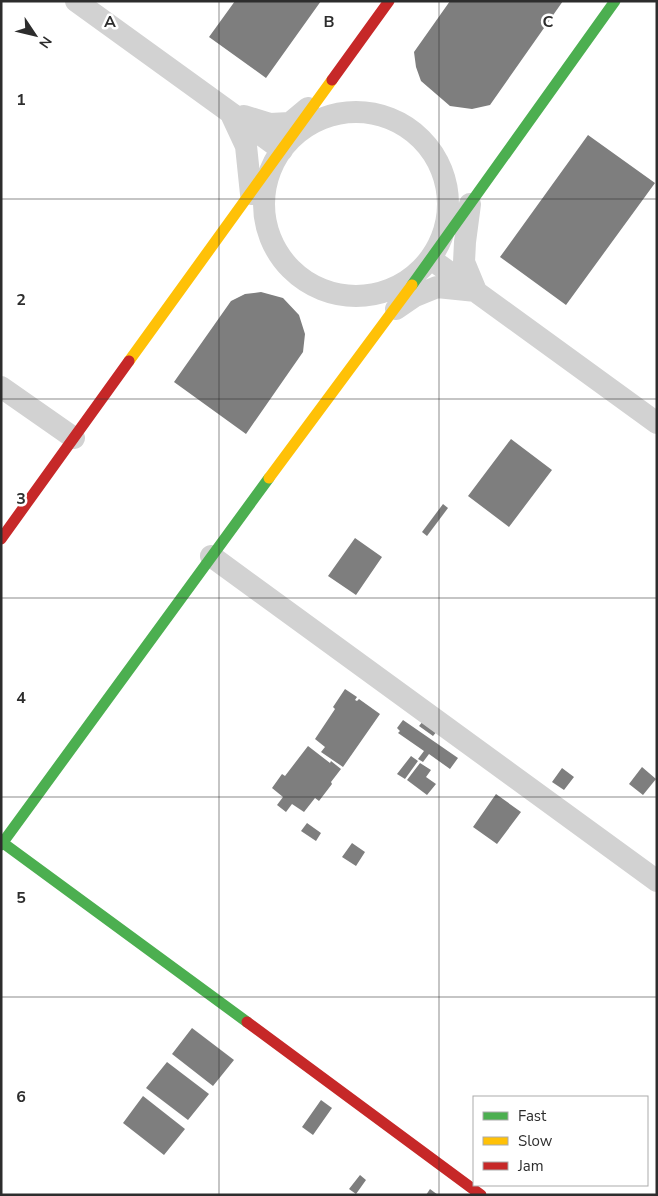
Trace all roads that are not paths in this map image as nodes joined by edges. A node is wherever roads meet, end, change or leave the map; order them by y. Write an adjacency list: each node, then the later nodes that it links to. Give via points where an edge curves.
1 (76, 1): 5 (street)
2 (389, 1): 4 (street)
3 (615, 1): 8 (street)
4 (319, 98): 5 (street, via 290,123 270,124); 6 (street)
5 (230, 113): 6 (street); 7 (street, via 246,146)
6 (282, 150): 7 (street); 9 (street, via 267,176 262,207 268,237 284,263 307,283 335,295 366,296 396,288); 9 (street, via 303,127 330,114 361,110 390,117 416,133 436,156 447,185 448,216)
7 (251, 194): 14 (street)
8 (470, 204): 9 (street); 10 (street, via 464,262)
9 (431, 259): 10 (street); 11 (street)
10 (476, 291): 11 (street, via 437,287 415,296); 13 (street)
11 (392, 313): 16 (street)
12 (1, 387): 14 (street)
13 (657, 423)
14 (74, 438): 15 (street)
15 (1, 539)
16 (212, 556): 17 (street); 18 (street)
17 (2, 844): 19 (street)
18 (657, 881)
19 (480, 1195)

